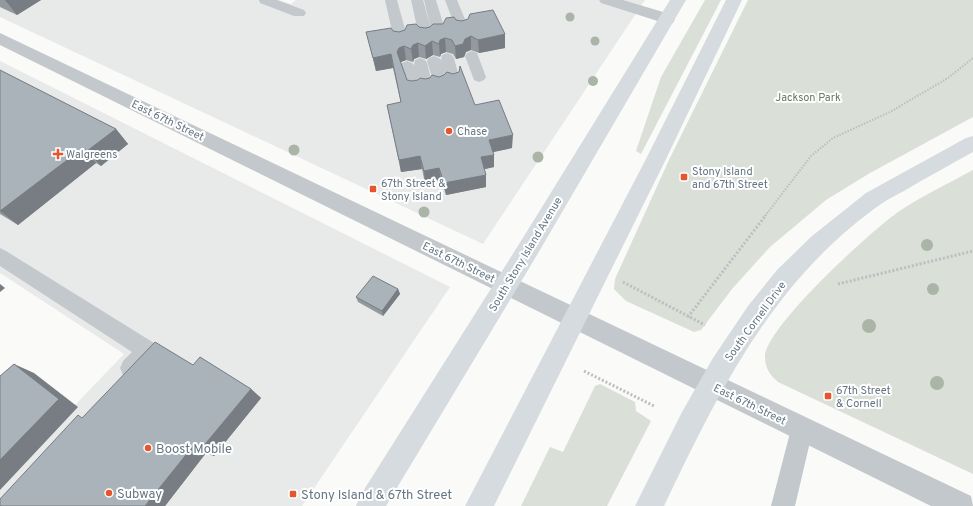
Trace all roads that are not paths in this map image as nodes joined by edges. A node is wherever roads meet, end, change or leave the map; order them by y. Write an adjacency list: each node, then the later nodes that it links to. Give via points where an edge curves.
1 (265, 0): 11 (lane)
2 (392, 0): 3 (lane, via 407,39)
3 (404, 0)
4 (416, 0): 13 (lane)
5 (430, 0): 13 (lane)
6 (440, 0): 13 (lane)
7 (452, 0): 13 (lane)
8 (607, 0): 12 (street)
9 (678, 0): 12 (main road, South Stony Island Avenue)
10 (734, 0): 20 (main road)
11 (299, 13)
12 (667, 19): 19 (main road, South Stony Island Avenue)
13 (445, 32)
14 (0, 38): 19 (street, East 67th Street)
15 (414, 65): 16 (lane)
16 (446, 83): 16 (lane, via 453,58)
17 (973, 143): 22 (main road, South Cornell Drive, via 872,200 816,246 775,289 737,342)
18 (0, 256): 21 (lane, via 147,350)
19 (506, 286): 20 (street, East 67th Street); 24 (main road, South Stony Island Avenue)
20 (575, 318): 22 (street, East 67th Street); 25 (main road)
21 (115, 385)
22 (712, 385): 23 (street, East 67th Street); 26 (main road, South Cornell Drive, via 689,423)
23 (802, 429): 27 (lane); 28 (street, East 67th Street)
24 (370, 506)
25 (479, 506)
26 (649, 506)
27 (783, 506)
28 (961, 506)

